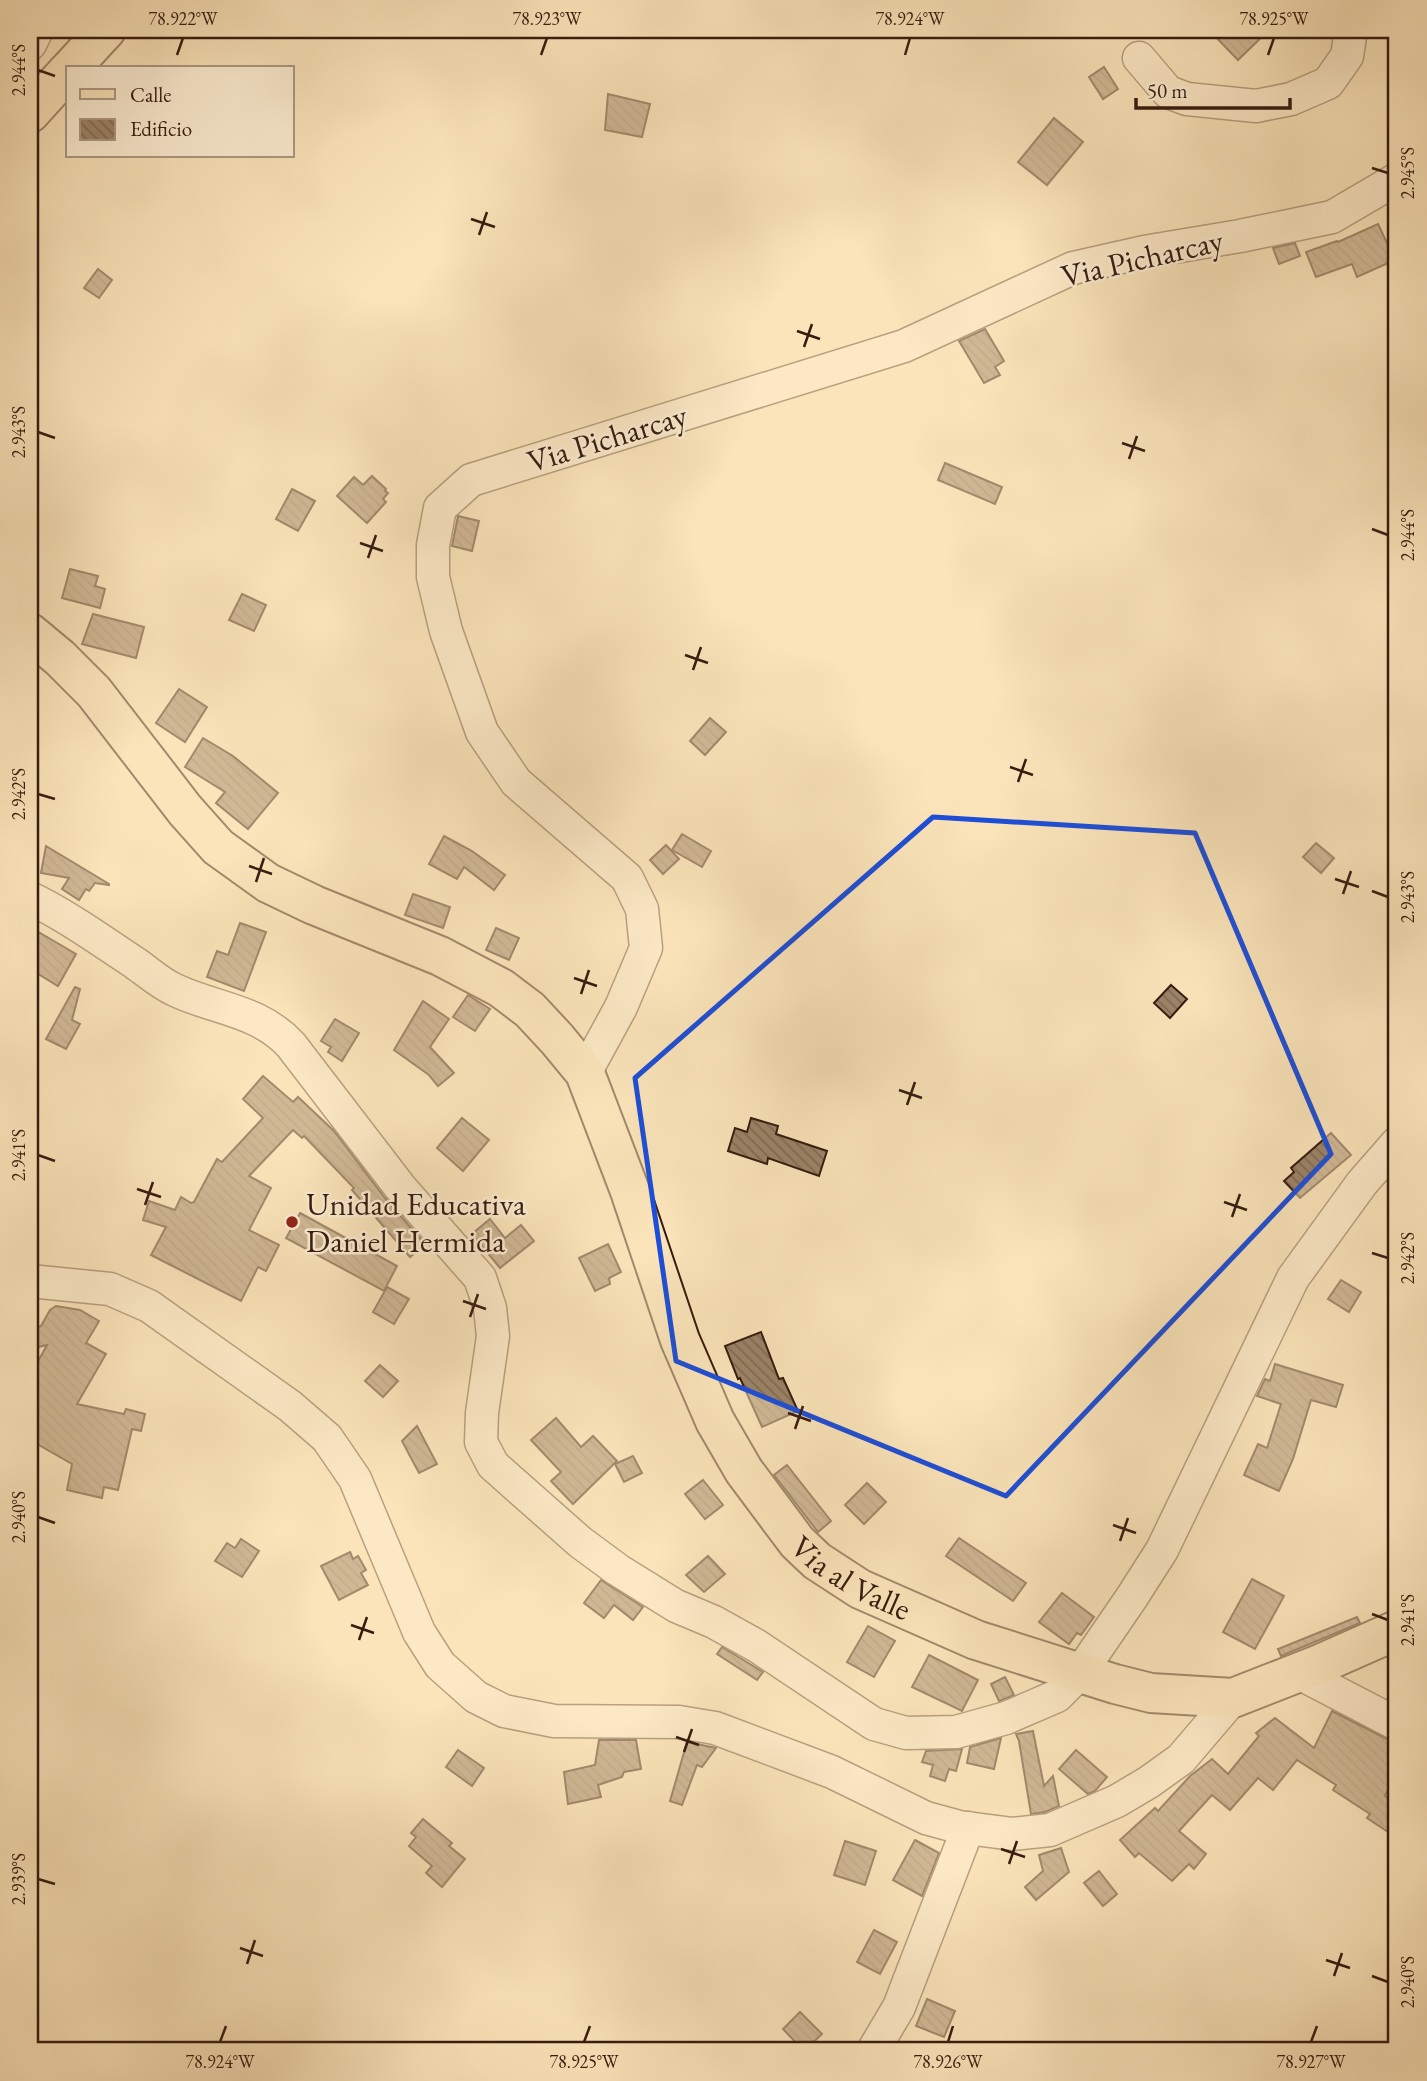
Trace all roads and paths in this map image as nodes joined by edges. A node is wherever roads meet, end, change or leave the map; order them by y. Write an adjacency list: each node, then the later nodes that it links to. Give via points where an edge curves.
1 (37, 30): 4 (street)
2 (106, 30): 6 (main road)
3 (1351, 30): 5 (street, via 1347,55 1328,83 1291,99 1256,106 1187,99 1168,92)
4 (30, 44)
5 (1139, 58)
6 (74, 66)
7 (66, 74): 8 (main road)
8 (30, 113)
9 (1397, 179): 12 (street, Via Picharcay, via 1332,217 1073,268 904,346 471,480 440,508 433,577 446,631 482,732 516,782 627,878 642,909 646,947 621,1007)
10 (30, 633): 12 (main road, Via al Valle, via 94,692 184,810 218,846 268,883 440,956 501,988 530,1010)
11 (30, 898): 16 (street, via 60,913 174,990 277,1030 291,1045 400,1187 480,1278 493,1336 481,1443 493,1465 580,1542 676,1606 757,1646 874,1724 906,1733 956,1732 1006,1718 1057,1696)
12 (585, 1073): 16 (main road, Via al Valle, via 631,1191 680,1340 715,1421 744,1471 797,1542 860,1589 976,1640)
13 (1397, 1143): 16 (street, via 1293,1278 1161,1550)
14 (30, 1281): 20 (street, via 110,1289 149,1306 290,1406 327,1438 355,1479 419,1632 440,1665 476,1697 503,1711 554,1721 679,1722 715,1728 832,1772 926,1818)
15 (1397, 1630): 17 (main road, Via al Valle)
16 (1080, 1673): 18 (main road, Via al Valle, via 1151,1693)
17 (1299, 1673): 18 (main road, Via al Valle); 19 (street)
18 (1233, 1698): 20 (street, via 1181,1759 1117,1801 1049,1830 1013,1834)
19 (1397, 1724)
20 (968, 1828): 21 (street, via 899,2007)
21 (873, 2051)

